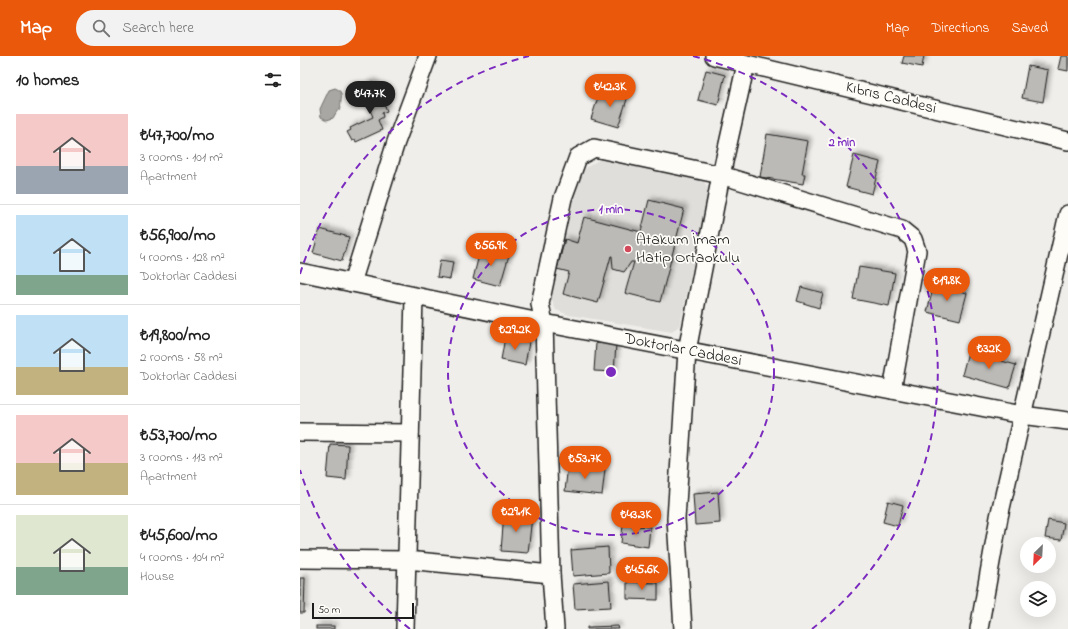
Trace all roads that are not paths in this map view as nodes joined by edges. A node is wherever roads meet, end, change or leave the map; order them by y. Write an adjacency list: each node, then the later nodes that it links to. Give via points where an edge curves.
1 (428, 56): 8 (street, via 396,142)
2 (714, 56): 3 (street, Kıbrıs Caddesi)
3 (746, 64): 4 (street, Kıbrıs Caddesi); 5 (street)
4 (1068, 141)
5 (720, 175): 10 (street, via 594,148 578,158 563,198 540,304); 11 (street); 12 (street, via 902,230 913,239 917,251)
6 (1068, 214): 13 (street)
7 (300, 272): 8 (street, Doktorlar Caddesi)
8 (352, 283): 9 (street, Doktorlar Caddesi)
9 (414, 297): 10 (street, Doktorlar Caddesi); 16 (street)
10 (544, 323): 11 (street, Doktorlar Caddesi); 19 (street)
11 (686, 351): 12 (street, Doktorlar Caddesi); 22 (street, via 676,519)
12 (892, 390): 13 (street, Doktorlar Caddesi)
13 (1022, 415): 14 (street, Doktorlar Caddesi); 23 (street, via 999,517)
14 (1068, 421)
15 (300, 432): 16 (street)
16 (410, 433): 18 (street)
17 (300, 559): 18 (street)
18 (407, 560): 19 (street); 20 (street)
19 (551, 574): 21 (street)
20 (405, 629)
21 (554, 629)
22 (683, 629)
23 (979, 629)

